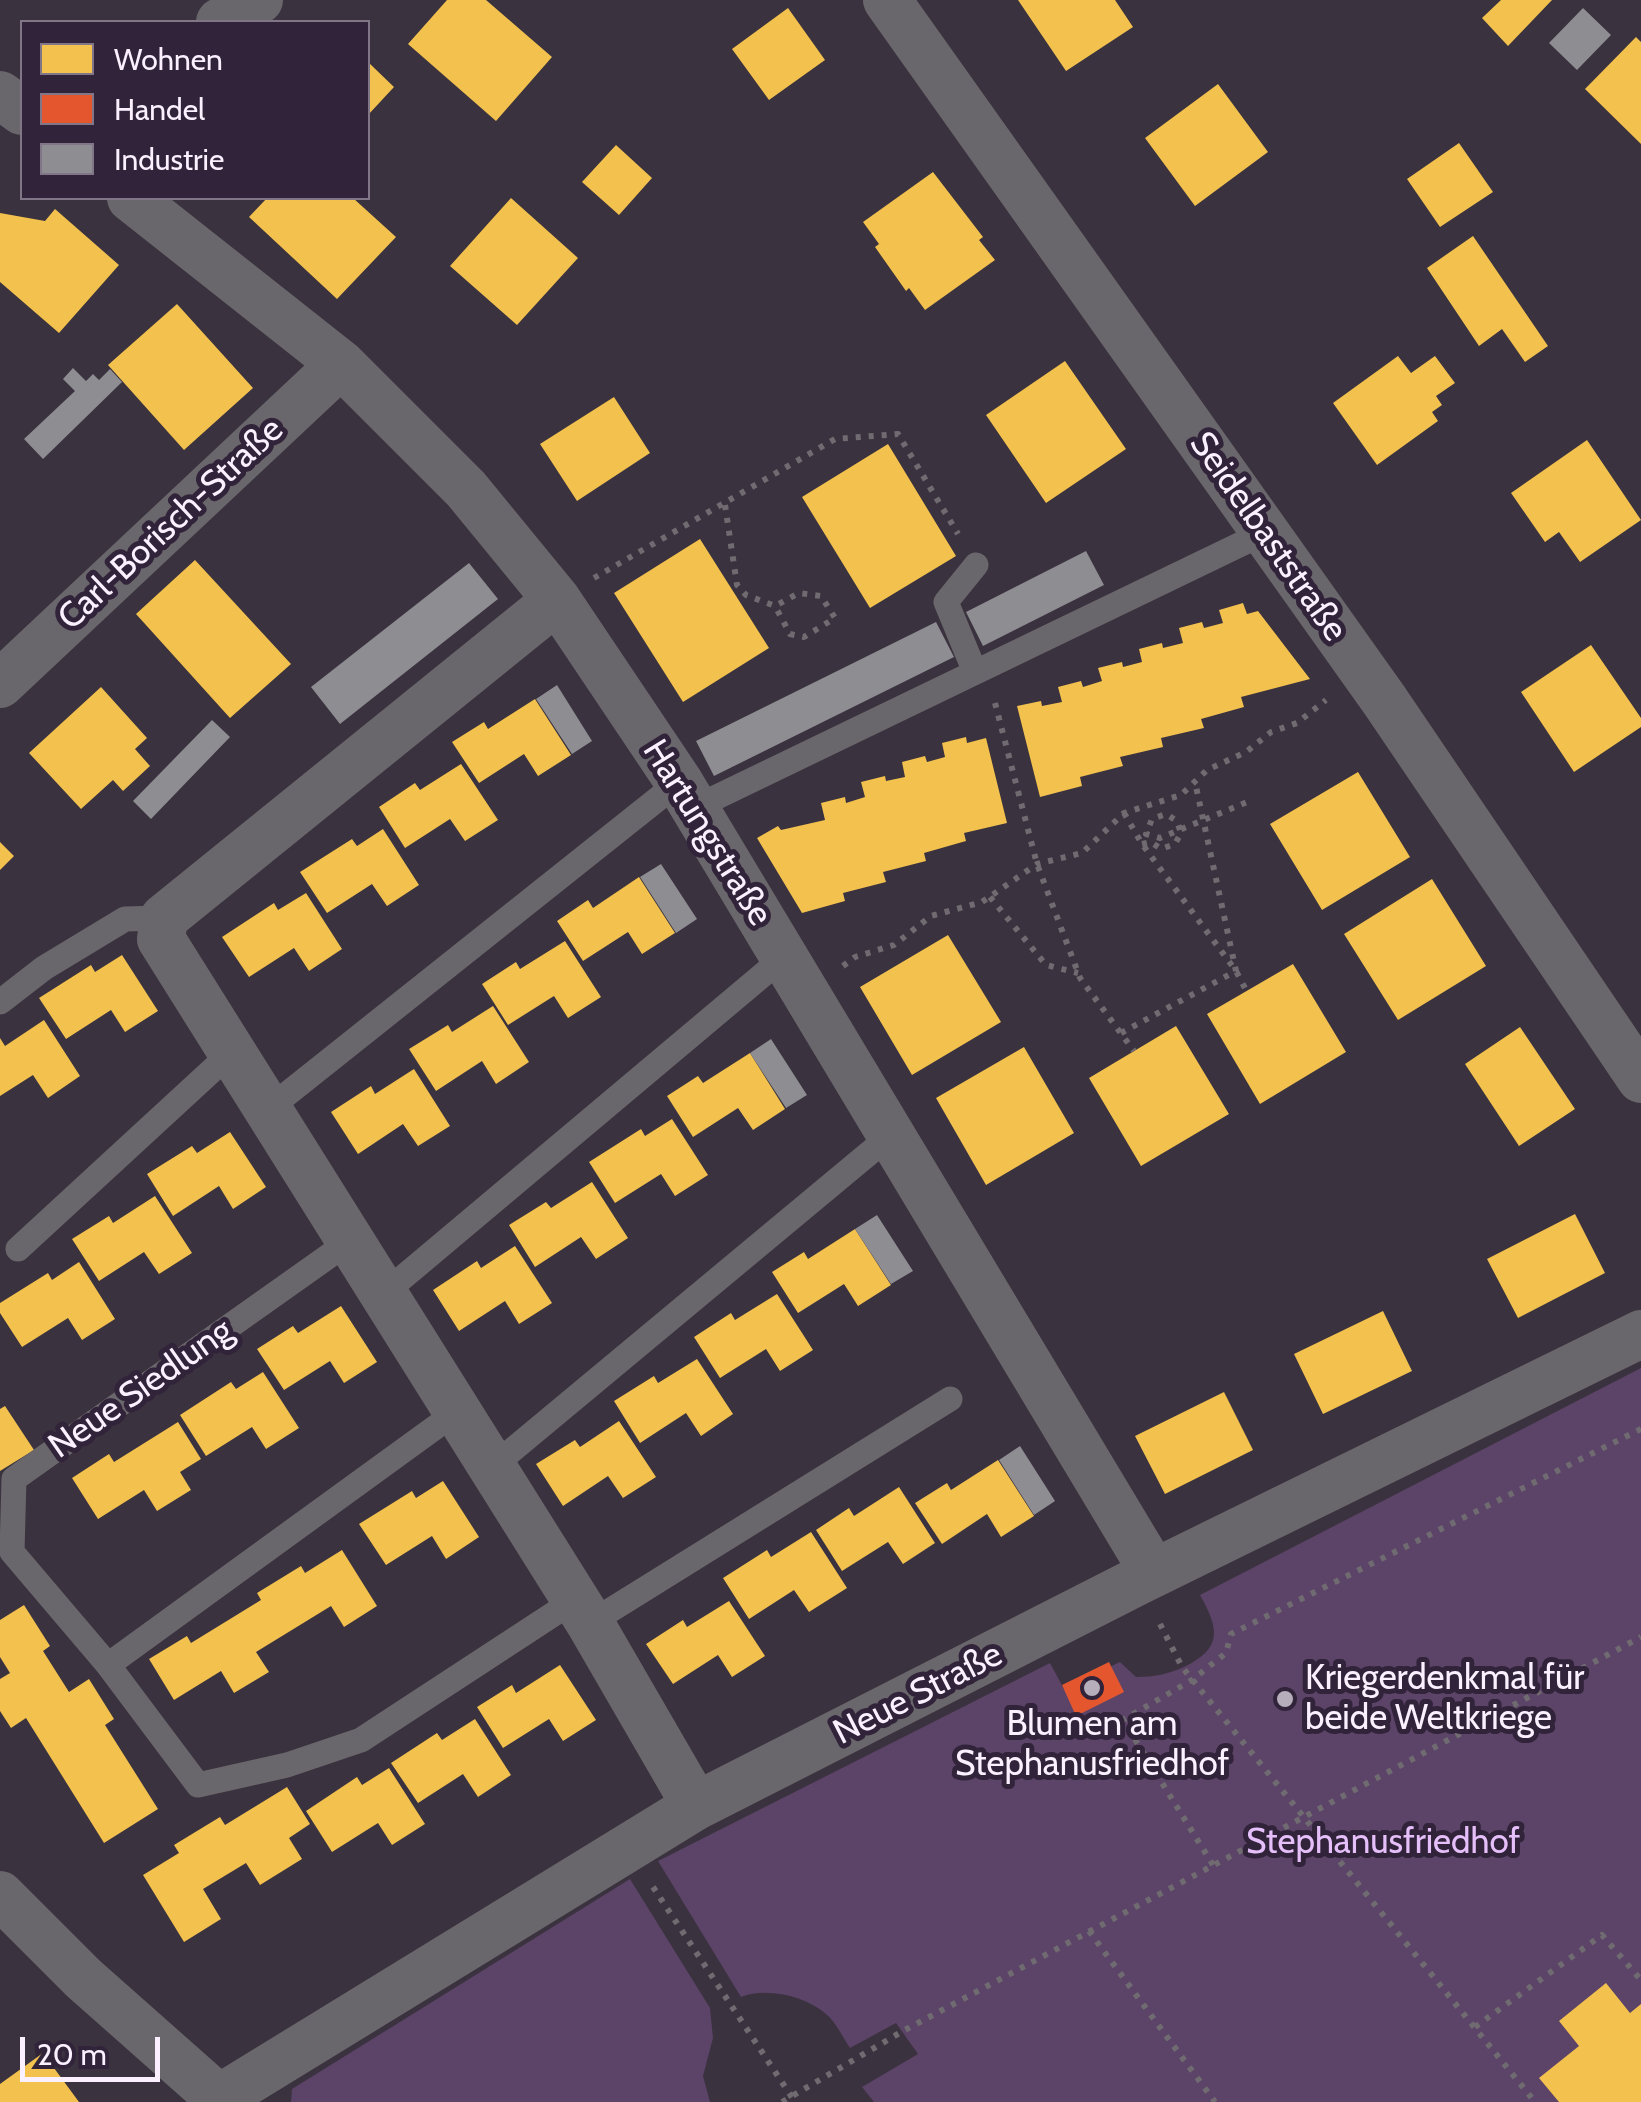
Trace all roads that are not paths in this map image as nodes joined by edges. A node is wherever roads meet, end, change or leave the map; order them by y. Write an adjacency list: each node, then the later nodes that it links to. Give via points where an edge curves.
1 (259, 0): 3 (street)
2 (887, 0): 6 (street, Seidelbaststraße)
3 (224, 20)
4 (134, 200): 5 (street, Hartungstraße)
5 (342, 364): 8 (street, Hartungstraße, via 466,489); 10 (street, Carl-Borisch-Straße)
6 (1266, 532): 9 (lane); 16 (street, Seidelbaststraße)
7 (976, 565): 9 (lane, via 946,602)
8 (556, 600): 11 (street, Hartungstraße); 12 (street)
9 (980, 670): 11 (lane)
10 (0, 684)
11 (687, 795): 13 (street, Hartungstraße); 17 (lane)
12 (164, 918): 14 (lane, via 125,919); 15 (street, via 161,939)
13 (795, 975): 18 (street, Hartungstraße); 21 (lane)
14 (0, 1002)
15 (233, 1051): 17 (street); 20 (lane)
16 (1641, 1079)
17 (267, 1110): 19 (street)
18 (891, 1136): 25 (lane); 26 (street, Hartungstraße)
19 (350, 1241): 21 (street); 28 (lane, Neue Siedlung, via 14,1479 12,1552)
20 (18, 1250)
21 (382, 1295): 24 (street)
22 (1641, 1334): 26 (street, Neue Straße)
23 (950, 1399): 27 (lane, Neue Siedlung)
24 (456, 1412): 25 (street); 28 (lane)
25 (492, 1468): 27 (street)
26 (1146, 1577): 29 (street, Neue Straße)
27 (582, 1611): 28 (lane, Neue Siedlung, via 360,1740 198,1785); 29 (street)
28 (108, 1665)
29 (696, 1806): 31 (street, Neue Straße)
30 (0, 1895): 31 (street)
31 (219, 2101)

